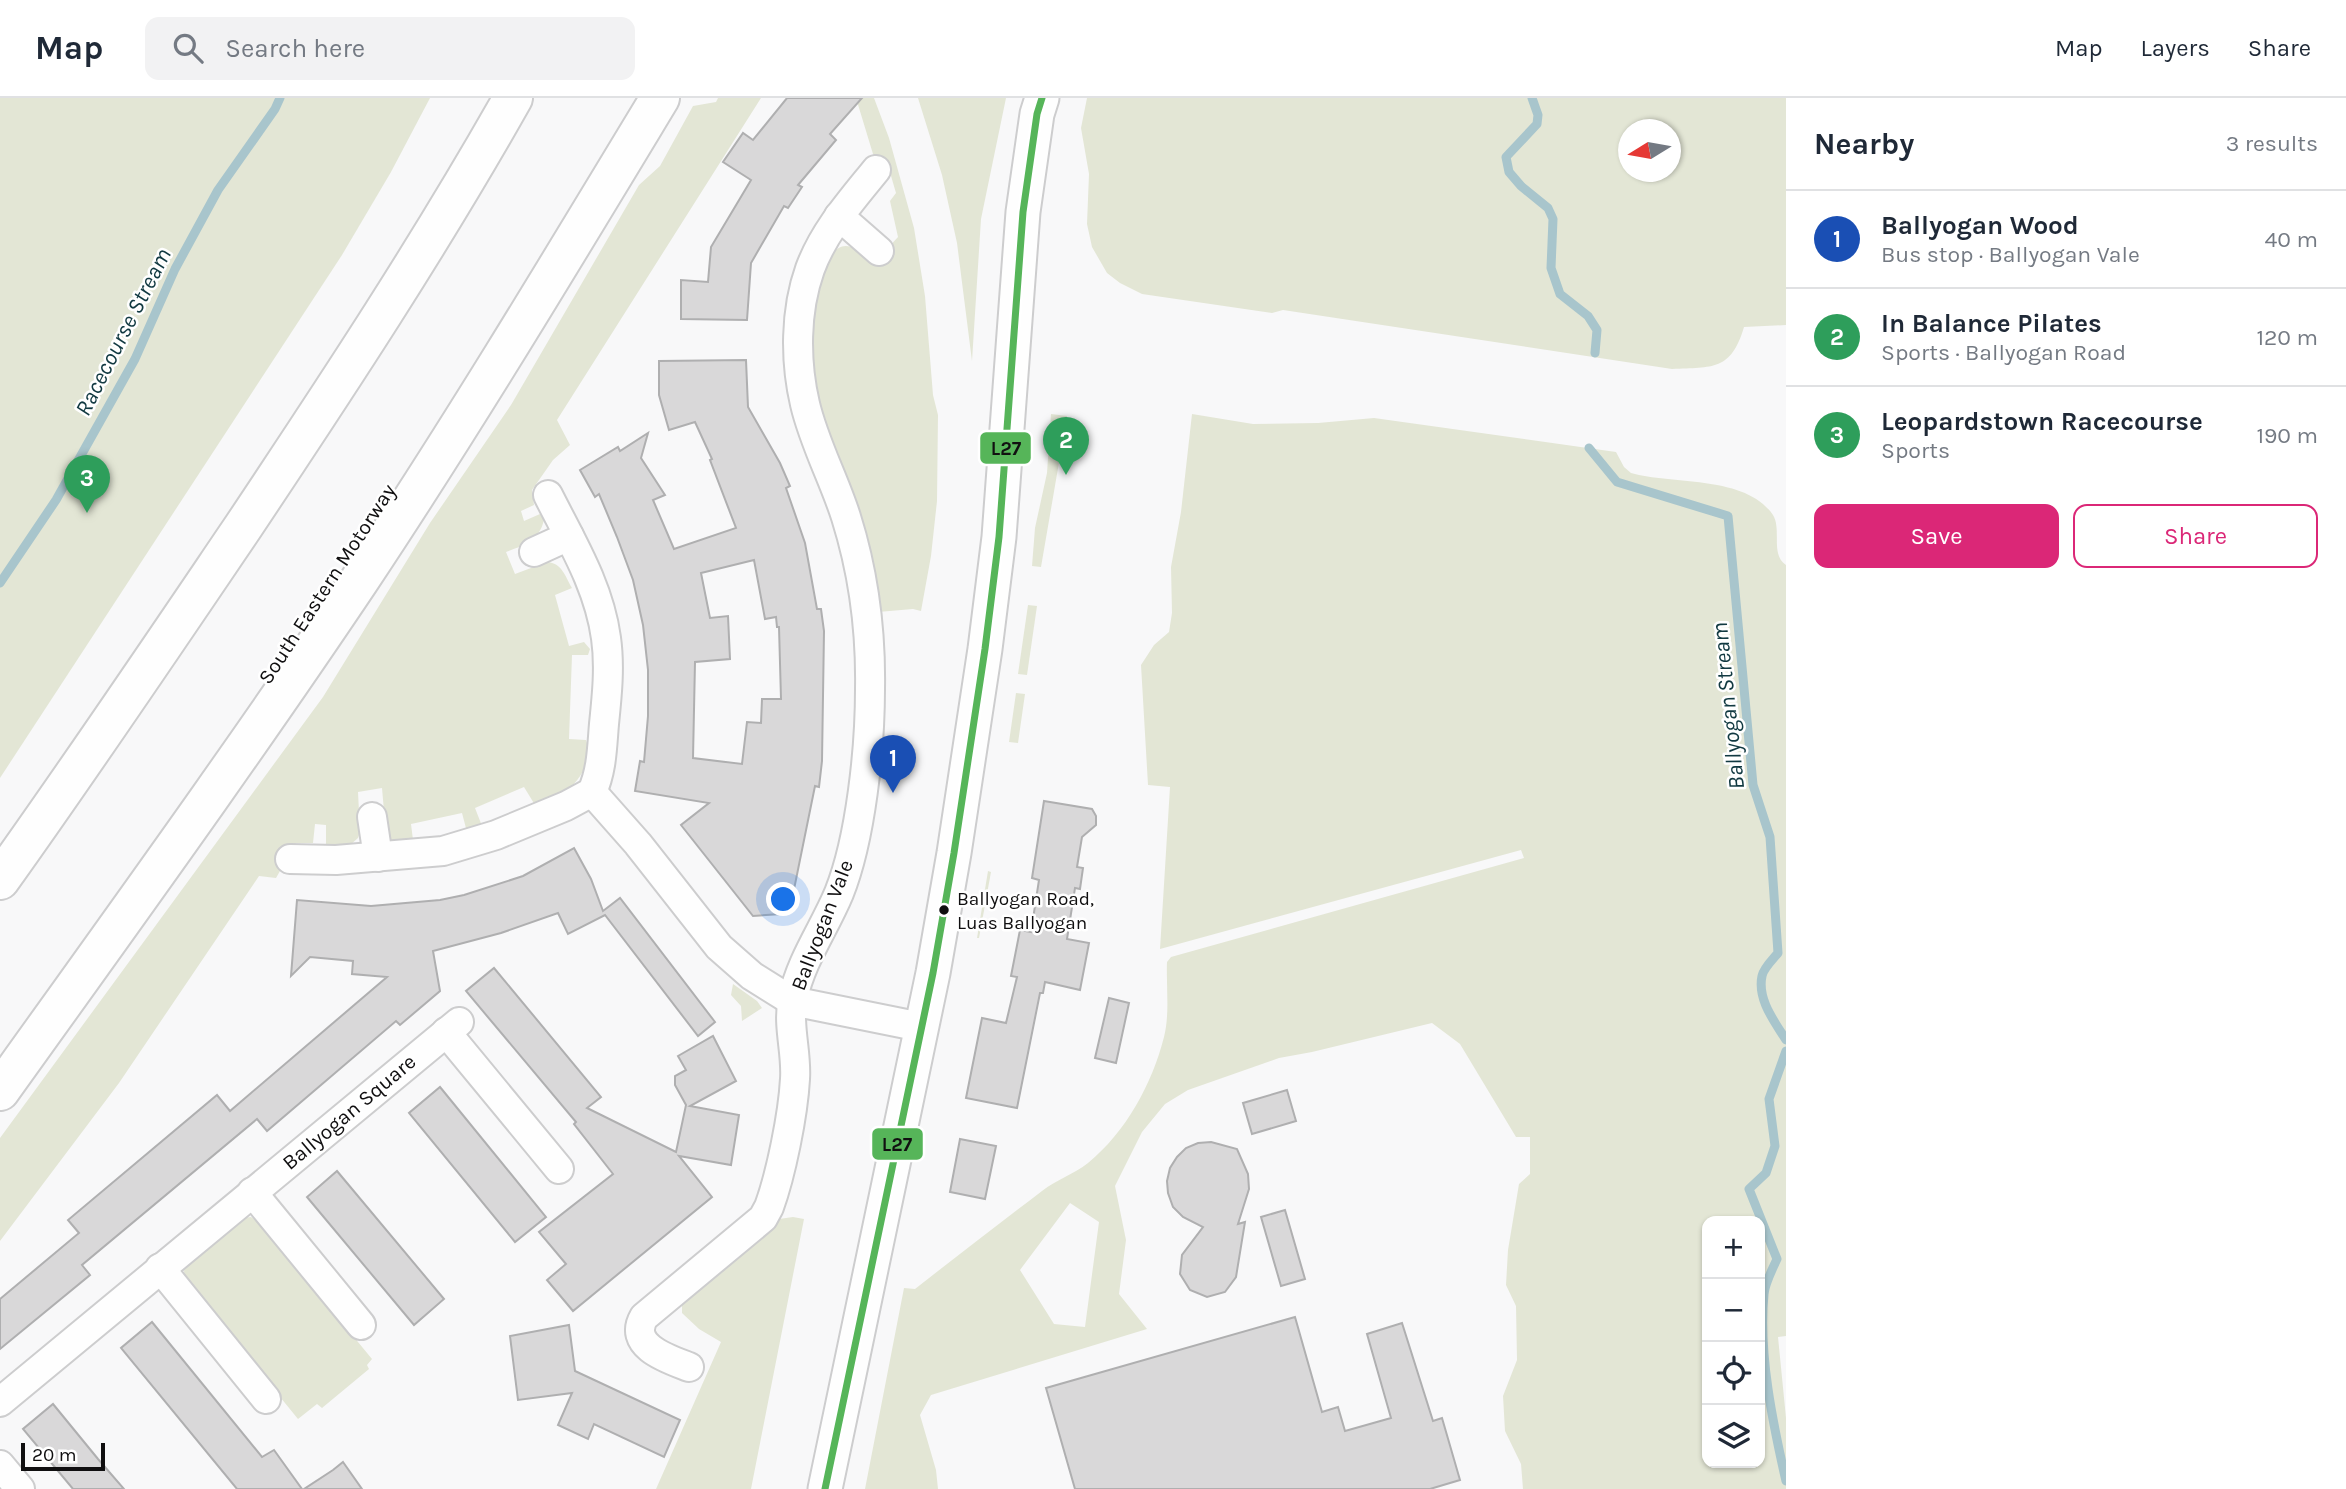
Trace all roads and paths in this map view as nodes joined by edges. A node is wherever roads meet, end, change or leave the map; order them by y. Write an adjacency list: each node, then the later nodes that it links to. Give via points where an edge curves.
1 (488, 98): 14 (highway, via 423,214 311,386)
2 (513, 98): 17 (highway, via 415,266 332,393)
3 (629, 98): 20 (highway, South Eastern Motorway, via 561,217 326,587)
4 (660, 98): 21 (highway, via 452,438 359,580)
5 (1042, 98): 19 (street, via 1023,212 1006,458 985,649)
6 (876, 170): 7 (street, Ballyogan Vale)
7 (839, 216): 8 (street); 18 (street, Ballyogan Vale, via 810,270 799,321 799,372 805,405 846,516 856,557 870,656 869,721 860,802 840,891 805,959)
8 (879, 251)
9 (548, 495): 10 (street)
10 (569, 536): 11 (street); 12 (street, via 595,592 607,639 600,768)
11 (534, 552)
12 (592, 792): 15 (street, via 469,844); 18 (street, Ballyogan Vale, via 719,947 752,976)
13 (372, 817): 15 (street)
14 (0, 841)
15 (378, 857): 16 (street)
16 (290, 859)
17 (0, 880)
18 (792, 1001): 19 (street); 26 (street, via 795,1078 769,1207 763,1218 641,1322 646,1345)
19 (922, 1027): 31 (street)
20 (0, 1053)
21 (0, 1091)
22 (559, 1169): 23 (street, Ballyogan Square, via 453,1027)
23 (252, 1192): 24 (street, Ballyogan Square); 25 (street)
24 (160, 1268): 27 (street); 28 (street, Ballyogan Square)
25 (361, 1325)
26 (689, 1367)
27 (266, 1399)
28 (0, 1402)
29 (0, 1465): 30 (street)
30 (20, 1489)
31 (825, 1489)

